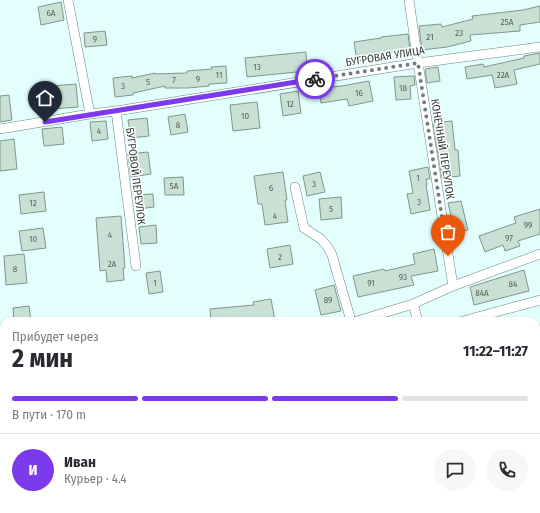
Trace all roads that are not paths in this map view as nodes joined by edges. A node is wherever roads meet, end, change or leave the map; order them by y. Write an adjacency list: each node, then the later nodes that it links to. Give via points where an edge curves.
1 (68, 0): 6 (street)
2 (409, 0): 4 (street, КОНЕЧНЫЙ ПЕРЕУЛОК)
3 (540, 47): 4 (street, БУГРОВАЯ УЛИЦА)
4 (418, 63): 5 (street, БУГРОВАЯ УЛИЦА); 11 (street, КОНЕЧНЫЙ ПЕРЕУЛОК)
5 (116, 111): 6 (street); 10 (street, БУГРОВОЙ ПЕРЕУЛОК)
6 (90, 114): 7 (street)
7 (0, 129)
8 (295, 187): 14 (street, via 304,228 327,246)
9 (540, 254): 11 (street)
10 (136, 266)
11 (453, 286): 13 (street)
12 (540, 300): 17 (street)
13 (413, 304): 15 (street); 16 (street)
14 (350, 317)
15 (370, 317)
16 (417, 317)
17 (478, 317)

